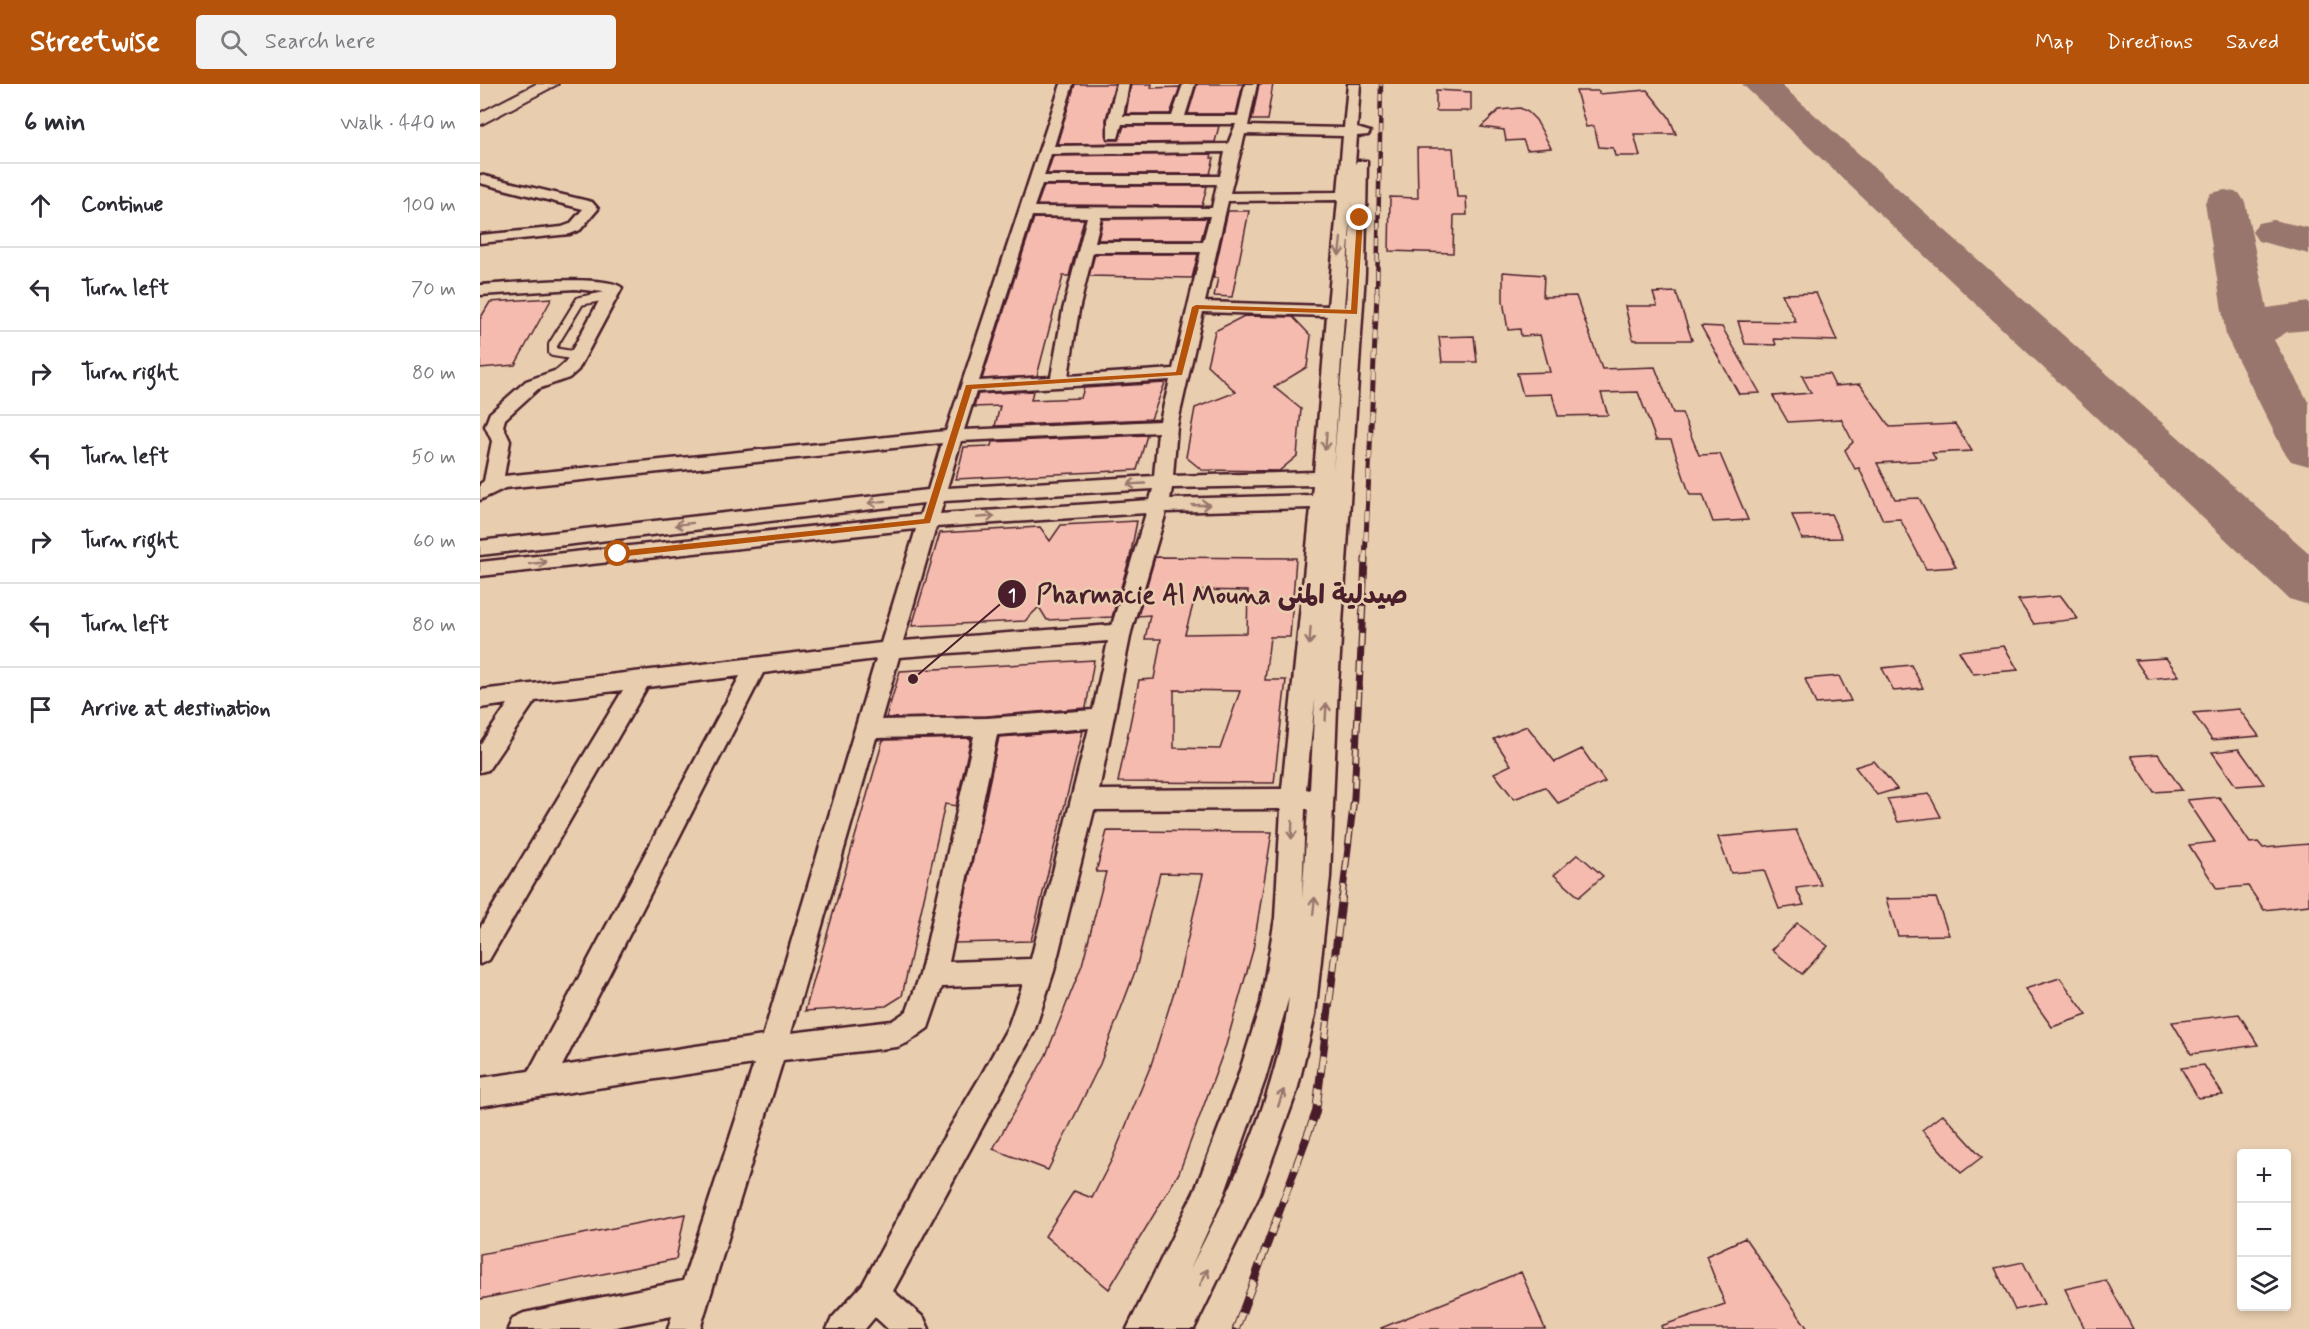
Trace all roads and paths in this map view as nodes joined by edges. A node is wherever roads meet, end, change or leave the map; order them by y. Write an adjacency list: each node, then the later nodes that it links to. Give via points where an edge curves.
1 (549, 84): 8 (main road)
2 (1067, 84): 13 (street)
3 (1123, 84): 9 (street)
4 (1189, 84): 10 (street)
5 (1251, 84): 12 (street)
6 (1354, 84): 11 (street)
7 (1368, 84): 11 (street)
8 (480, 120)
9 (1115, 120): 10 (street); 14 (street)
10 (1178, 120): 12 (street)
11 (1357, 132): 12 (street); 18 (street)
12 (1238, 133): 14 (street); 17 (street)
13 (1045, 150): 14 (street); 16 (street)
14 (1110, 151)
15 (480, 178): 21 (street, via 591,209 566,231)
16 (1036, 180): 17 (street); 19 (street)
17 (1223, 196): 18 (street); 20 (street); 23 (street)
18 (1353, 196): 27 (street)
19 (1026, 210): 20 (street); 31 (street)
20 (1095, 213): 22 (street)
21 (480, 239)
22 (1087, 247): 23 (street); 30 (street)
23 (1212, 247): 26 (street)
24 (480, 290): 25 (street, via 575,284 613,287)
25 (611, 295): 28 (street); 28 (lane, via 580,301 553,345 552,352)
26 (1196, 307): 27 (street); 29 (street)
27 (1345, 312): 34 (street)
28 (578, 356): 36 (street, via 566,372 532,385 496,417 494,426 501,441)
29 (1180, 374): 30 (street); 32 (street)
30 (1059, 381): 31 (street)
31 (969, 387): 33 (street)
32 (1168, 426): 33 (street); 35 (street)
33 (953, 436): 36 (street); 37 (street)
34 (1332, 478): 35 (street); 38 (street)
35 (1163, 482): 37 (street, one-way to 37); 39 (street)
36 (487, 489)
37 (935, 495): 40 (street); 41 (street, one-way to 41)
38 (1330, 501): 39 (street, one-way to 38); 53 (street, one-way to 38); 55 (street, one-way to 55)
39 (1156, 506): 40 (street, one-way to 39); 43 (street)
40 (927, 521): 42 (street, one-way to 40); 44 (street)
41 (480, 548)
42 (480, 569)
43 (1120, 632): 44 (street); 49 (street)
44 (889, 650): 45 (street); 51 (street)
45 (756, 666): 46 (street); 60 (street)
46 (641, 680): 47 (street); 56 (street)
47 (528, 693): 48 (street); 52 (street)
48 (480, 699)
49 (1103, 718): 50 (street); 54 (street)
50 (987, 727): 51 (street); 58 (street)
51 (865, 729): 59 (street)
52 (480, 763)
53 (1321, 797): 55 (street); 69 (street, one-way to 53, via 1243,1198 1283,1091 1301,1015 1308,962)
54 (1084, 800): 55 (street); 57 (street)
55 (1293, 801): 68 (street, one-way to 68, via 1288,918 1275,1003 1209,1195)
56 (480, 952)
57 (1041, 971): 58 (street); 63 (street, via 1020,1032)
58 (933, 975): 59 (street, via 918,1019 897,1034)
59 (772, 1048): 60 (street); 62 (street)
60 (538, 1083): 61 (street)
61 (480, 1092)
62 (695, 1295): 64 (street); 65 (street)
63 (874, 1295): 66 (street); 67 (street)
64 (524, 1329)
65 (684, 1329)
66 (843, 1329)
67 (913, 1329)
68 (1143, 1329)
69 (1178, 1329)

